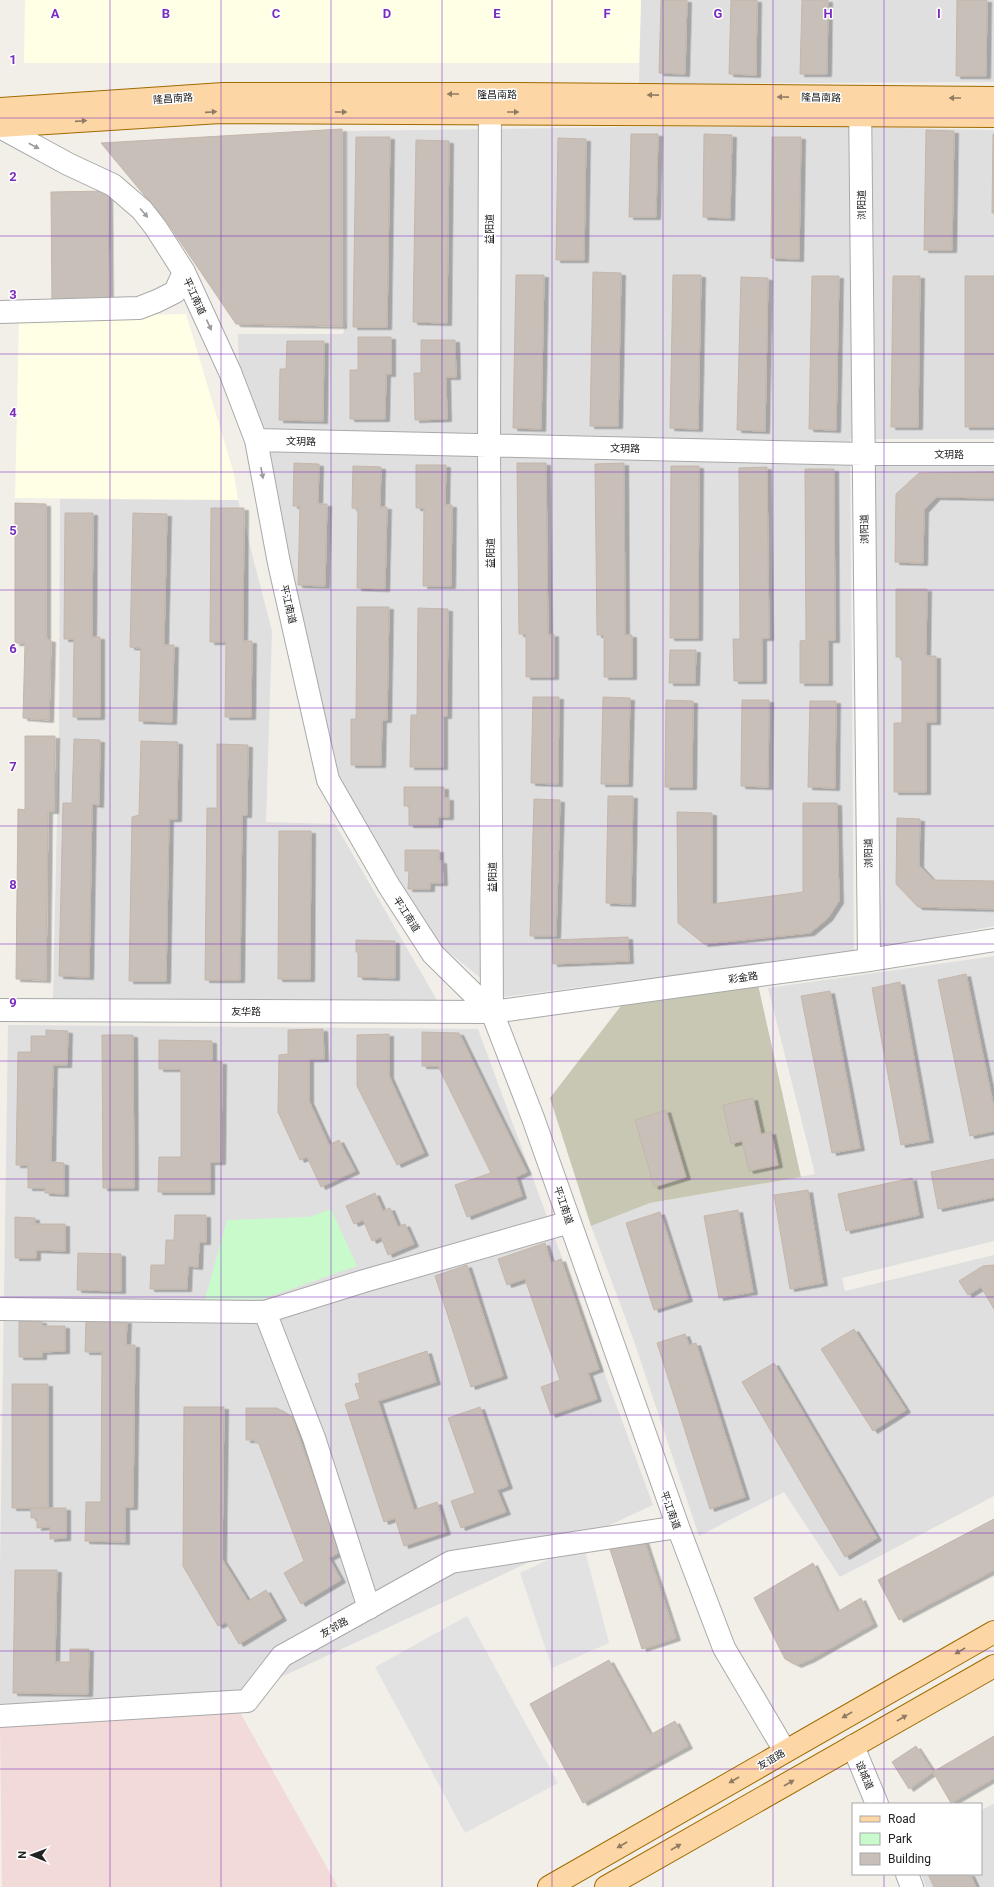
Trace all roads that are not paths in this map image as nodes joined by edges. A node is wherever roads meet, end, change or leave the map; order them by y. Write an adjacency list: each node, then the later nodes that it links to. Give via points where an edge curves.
1 (994, 98): 3 (main road, 隆昌南路, one-way to 3)
2 (490, 103): 3 (main road, 隆昌南路); 4 (main road, 隆昌南路, one-way to 4, via 223,94); 6 (main road, 隆昌南路, one-way to 2, via 220,112); 10 (street, 益阳道)
3 (861, 106): 5 (main road, 隆昌南路); 11 (street, 浏阳道)
4 (0, 109)
5 (994, 116)
6 (0, 126): 7 (street, 平江南道, one-way to 7, via 68,164 113,185 142,210)
7 (184, 272): 8 (street, via 175,292 139,308); 9 (street, 平江南道, one-way to 9, via 230,372)
8 (0, 312)
9 (256, 440): 10 (street, 文玥路); 16 (street, 平江南道, one-way to 16, via 279,563 328,780 389,886 433,954)
10 (489, 445): 11 (street, 文玥路); 16 (street, 益阳道)
11 (864, 454): 12 (street, 文玥路); 14 (street, 浏阳道)
12 (994, 454)
13 (994, 940): 14 (street, 彩金路)
14 (869, 960): 16 (street, 彩金路)
15 (0, 1010): 16 (street, 友华路)
16 (492, 1012): 17 (street, 平江南道)
17 (570, 1222): 19 (street); 20 (street, 平江南道)
18 (0, 1309): 19 (street)
19 (265, 1312): 21 (street, via 314,1438)
20 (678, 1528): 21 (street, 友邻路, via 451,1562); 26 (street, 平江南道, via 724,1648)
21 (369, 1608): 24 (street, 友邻路, via 282,1656 247,1701)
22 (994, 1632): 26 (main road, 友谊路, one-way to 26)
23 (994, 1666): 25 (main road, one-way to 23)
24 (0, 1716)
25 (853, 1746): 27 (street, 谊城道); 30 (main road, one-way to 25)
26 (785, 1751): 29 (main road, 友谊路, one-way to 29)
27 (877, 1803)
28 (907, 1875): 31 (street)
29 (560, 1884)
30 (606, 1887)
31 (912, 1887)

